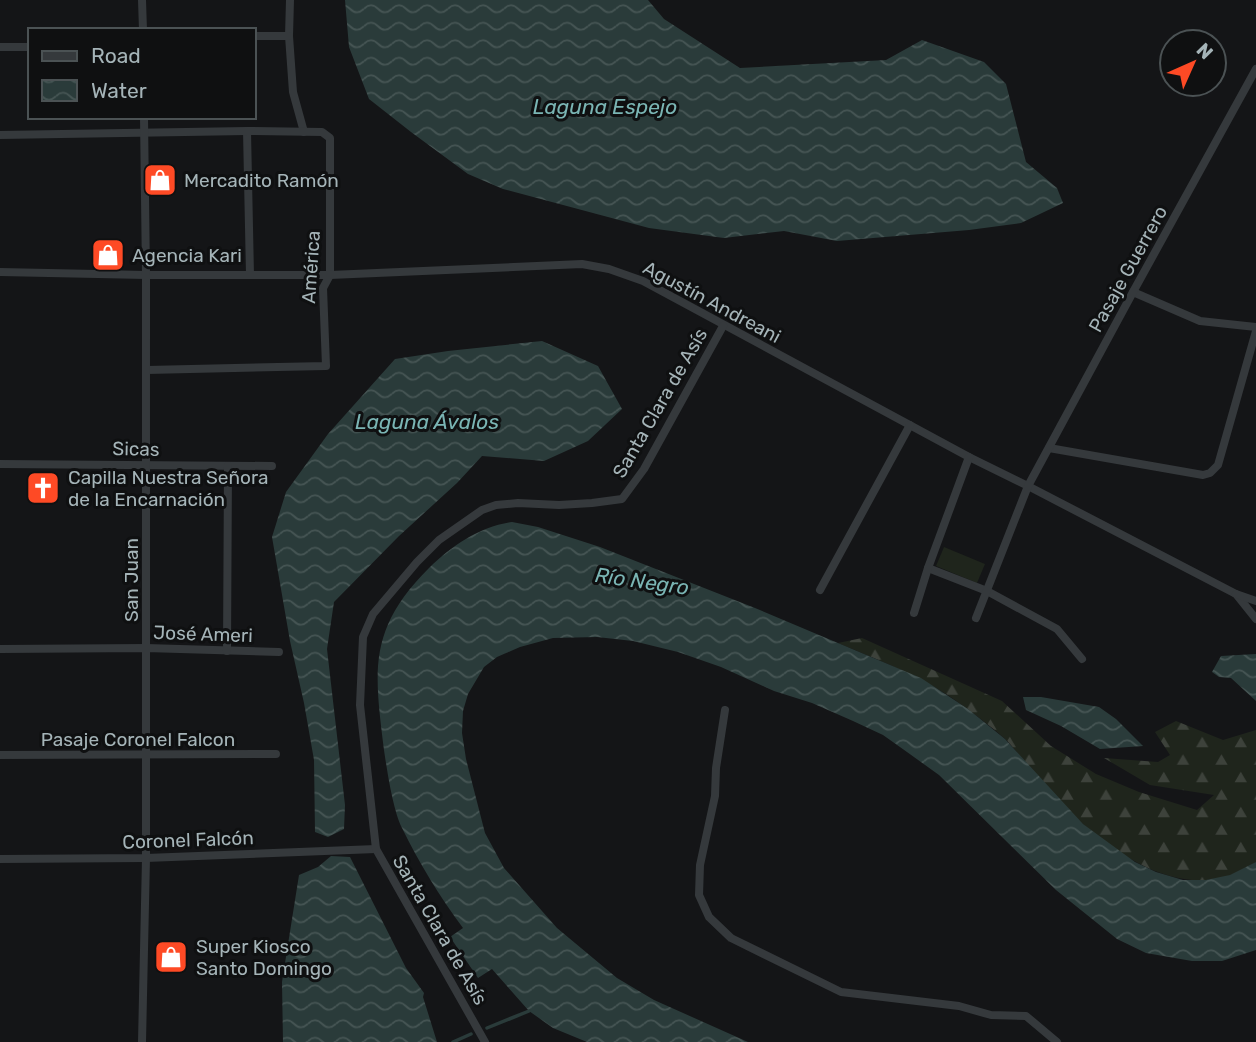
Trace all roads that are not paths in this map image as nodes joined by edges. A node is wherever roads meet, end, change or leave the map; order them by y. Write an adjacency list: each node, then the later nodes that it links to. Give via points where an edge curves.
1 (142, 0): 3 (street)
2 (290, 0): 5 (street)
3 (143, 28)
4 (256, 36): 5 (street)
5 (289, 36): 11 (street, via 293,92)
6 (0, 47): 7 (street)
7 (28, 47)
8 (1256, 69): 18 (street, Pasaje Guerrero)
9 (144, 119): 12 (street, San Juan)
10 (247, 131): 11 (street); 12 (street); 16 (street)
11 (304, 132): 17 (street, América, via 322,132 330,138)
12 (144, 133): 13 (street); 15 (street, San Juan)
13 (0, 135)
14 (0, 272): 15 (street, Agustín Andreani)
15 (146, 275): 16 (street, Agustín Andreani); 21 (street, San Juan)
16 (250, 275): 17 (street, Agustín Andreani)
17 (330, 275): 19 (street, Agustín Andreani, via 582,264 643,281); 21 (street, América, via 323,288 326,366)
18 (1133, 292): 20 (street, via 1200,321); 23 (street, Pasaje Guerrero)
19 (723, 326): 22 (street, Agustín Andreani); 47 (street, Santa Clara de Asís, via 644,469 622,499 559,505 518,502 482,510 439,540 373,614 363,637 360,705)
20 (1256, 329): 23 (street, via 1218,466 1210,473)
21 (147, 370): 26 (street, San Juan)
22 (910, 425): 24 (street, Agustín Andreani); 31 (street)
23 (1049, 448): 29 (street, Pasaje Guerrero)
24 (969, 457): 29 (street, Agustín Andreani); 30 (street)
25 (0, 464): 26 (street, Sicas)
26 (147, 466): 27 (street, Sicas); 38 (street, San Juan)
27 (228, 466): 28 (street, Sicas); 40 (street)
28 (272, 466)
29 (1028, 486): 32 (street, Pasaje Guerrero); 33 (street, Agustín Andreani)
30 (928, 568): 32 (street); 35 (street)
31 (820, 590)
32 (987, 591): 36 (street, Pasaje Guerrero); 42 (street, via 1057,629)
33 (1236, 594): 34 (street); 37 (street, Agustín Andreani)
34 (1256, 601)
35 (914, 612)
36 (976, 618)
37 (1256, 619)
38 (146, 648): 39 (street, José Ameri); 40 (street, José Ameri); 46 (street, San Juan)
39 (0, 649)
40 (227, 651): 41 (street, José Ameri)
41 (279, 652)
42 (1082, 659)
43 (724, 710): 52 (street, via 715,796 700,865 699,895 716,924 731,938 841,992 959,1006 991,1015 1026,1016)
44 (276, 754): 46 (street, Pasaje Coronel Falcon)
45 (0, 755): 46 (street, Pasaje Coronel Falcon)
46 (146, 756): 48 (street, San Juan)
47 (376, 849): 48 (street, Coronel Falcón); 51 (street, Santa Clara de Asís)
48 (146, 858): 49 (street, Coronel Falcón); 50 (street, San Juan)
49 (0, 859)
50 (142, 1042)
51 (485, 1042)
52 (1057, 1042)

